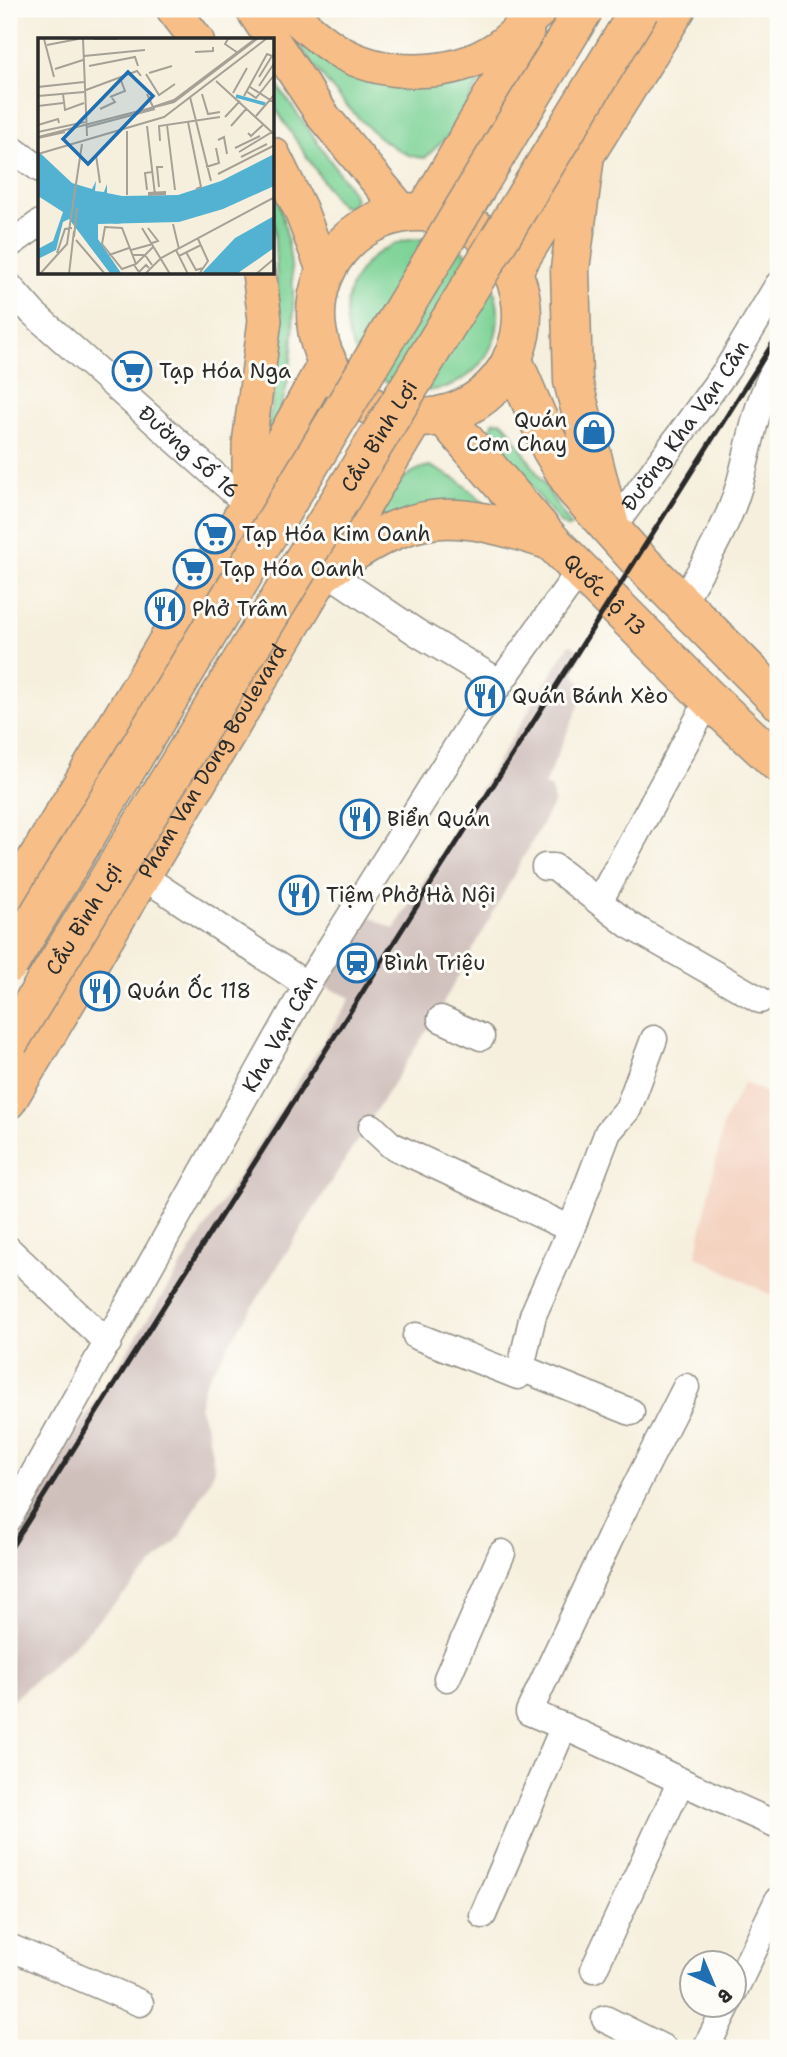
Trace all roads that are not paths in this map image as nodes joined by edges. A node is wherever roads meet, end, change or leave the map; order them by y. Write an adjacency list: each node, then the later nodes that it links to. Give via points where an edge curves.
1 (173, 9): 8 (main road)
2 (252, 9): 9 (main road)
3 (285, 9): 7 (main road, via 335,49 365,64 427,71 496,48)
4 (584, 9): 41 (highway, Cầu Bình Lợi, bridge)
5 (640, 9): 47 (highway, Cầu Bình Lợi, bridge)
6 (680, 9): 13 (main road)
7 (540, 10): 15 (main road)
8 (195, 38)
9 (271, 38)
10 (275, 44): 15 (main road, via 323,116)
11 (9, 147): 14 (street)
12 (275, 158): 18 (main road, via 302,211)
13 (584, 163): 19 (main road); 28 (highway, via 570,269 573,381)
14 (38, 168)
15 (413, 212): 18 (highway, via 370,223 343,244); 19 (highway, via 452,216 477,229 499,248)
16 (38, 224): 17 (street)
17 (10, 242)
18 (324, 272): 24 (highway, via 316,302 316,326)
19 (514, 273): 23 (highway, via 521,320)
20 (259, 275): 27 (main road, via 265,320 249,444)
21 (778, 285): 28 (street, Đường Kha Vạn Cân, via 727,368)
22 (9, 286): 27 (street, Đường Số 16, via 33,313)
23 (512, 358): 26 (highway, via 484,394 465,407); 28 (highway, via 551,449 575,488)
24 (326, 361): 26 (highway, via 346,388 373,408 395,416); 27 (main road)
25 (778, 363): 32 (street, via 761,394 738,489 717,542)
26 (430, 417): 29 (highway, Quốc lộ 13); 31 (main road, Pham Van Dong Boulevard)
27 (248, 501): 31 (main road, via 281,498 302,503 314,512 326,535); 40 (main road)
28 (611, 530): 32 (highway)
29 (551, 541): 30 (highway, Quốc lộ 13); 31 (highway, via 476,519 445,517 400,527 361,545)
30 (580, 570): 33 (street, Kha Vạn Cân); 34 (highway, Quốc lộ 13)
31 (326, 571): 33 (street); 38 (main road, Pham Van Dong Boulevard)
32 (682, 603): 35 (highway)
33 (499, 682): 42 (street, Kha Vạn Cân)
34 (709, 699): 36 (highway, Quốc lộ 13); 39 (street)
35 (778, 700)
36 (778, 763)
37 (545, 867): 39 (street, via 554,867)
38 (144, 877): 42 (street); 48 (main road, Pham Van Dong Boulevard)
39 (600, 900): 43 (street, via 629,925)
40 (9, 901)
41 (9, 964)
42 (307, 985): 53 (street, Kha Vạn Cân)
43 (760, 1000)
44 (441, 1019): 45 (street)
45 (481, 1037)
46 (654, 1039): 50 (street, via 628,1109 608,1132)
47 (9, 1042)
48 (9, 1102)
49 (372, 1127): 50 (street, via 391,1144)
50 (571, 1229): 54 (street, via 533,1315)
51 (9, 1250): 53 (street)
52 (416, 1336): 54 (street)
53 (108, 1343): 57 (street, Kha Vạn Cân)
54 (520, 1372): 56 (street)
55 (687, 1387): 60 (street, via 529,1712)
56 (631, 1412)
57 (9, 1518)
58 (502, 1553): 59 (street)
59 (447, 1678)
60 (564, 1726): 61 (street); 64 (street)
61 (680, 1783): 62 (street); 67 (street)
62 (778, 1825)
63 (778, 1900): 66 (street)
64 (483, 1915)
65 (9, 1947): 68 (street)
66 (748, 1962)
67 (594, 1969)
68 (140, 2003)
69 (721, 2018): 72 (street)
70 (605, 2019): 71 (street)
71 (663, 2048)
72 (706, 2048)

